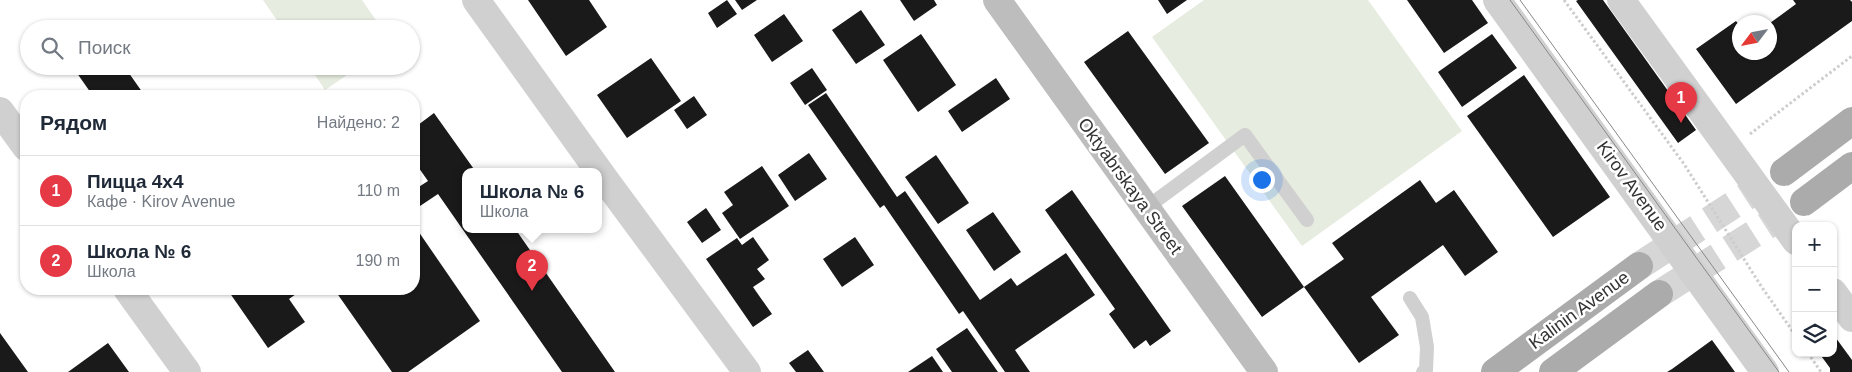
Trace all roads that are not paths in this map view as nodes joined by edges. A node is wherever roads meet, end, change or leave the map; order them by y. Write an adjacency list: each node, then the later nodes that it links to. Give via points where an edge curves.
1 (476, 0): 9 (street)
2 (997, 0): 13 (main road, Oktyabrskaya Street)
3 (1497, 0): 28 (street, Kirov Avenue)
4 (1621, 0): 15 (street)
5 (0, 111): 7 (street)
6 (1852, 121): 10 (main road)
7 (20, 139)
8 (1852, 166): 12 (main road)
9 (596, 168)
10 (1784, 172)
11 (602, 176): 23 (street)
12 (1804, 202)
13 (1146, 208): 14 (lane, via 1245,135); 24 (main road, Oktyabrskaya Street)
14 (1306, 220)
15 (1792, 236)
16 (1639, 266): 26 (main road, Kalinin Avenue)
17 (1659, 294): 27 (main road, Kalinin Avenue)
18 (131, 295): 22 (street)
19 (1837, 297): 21 (street)
20 (1410, 298): 25 (lane, via 1422,317 1427,347 1426,370)
21 (1852, 318)
22 (187, 372)
23 (747, 372)
24 (1264, 372)
25 (1423, 372)
26 (1495, 372)
27 (1553, 372)
28 (1765, 372)

